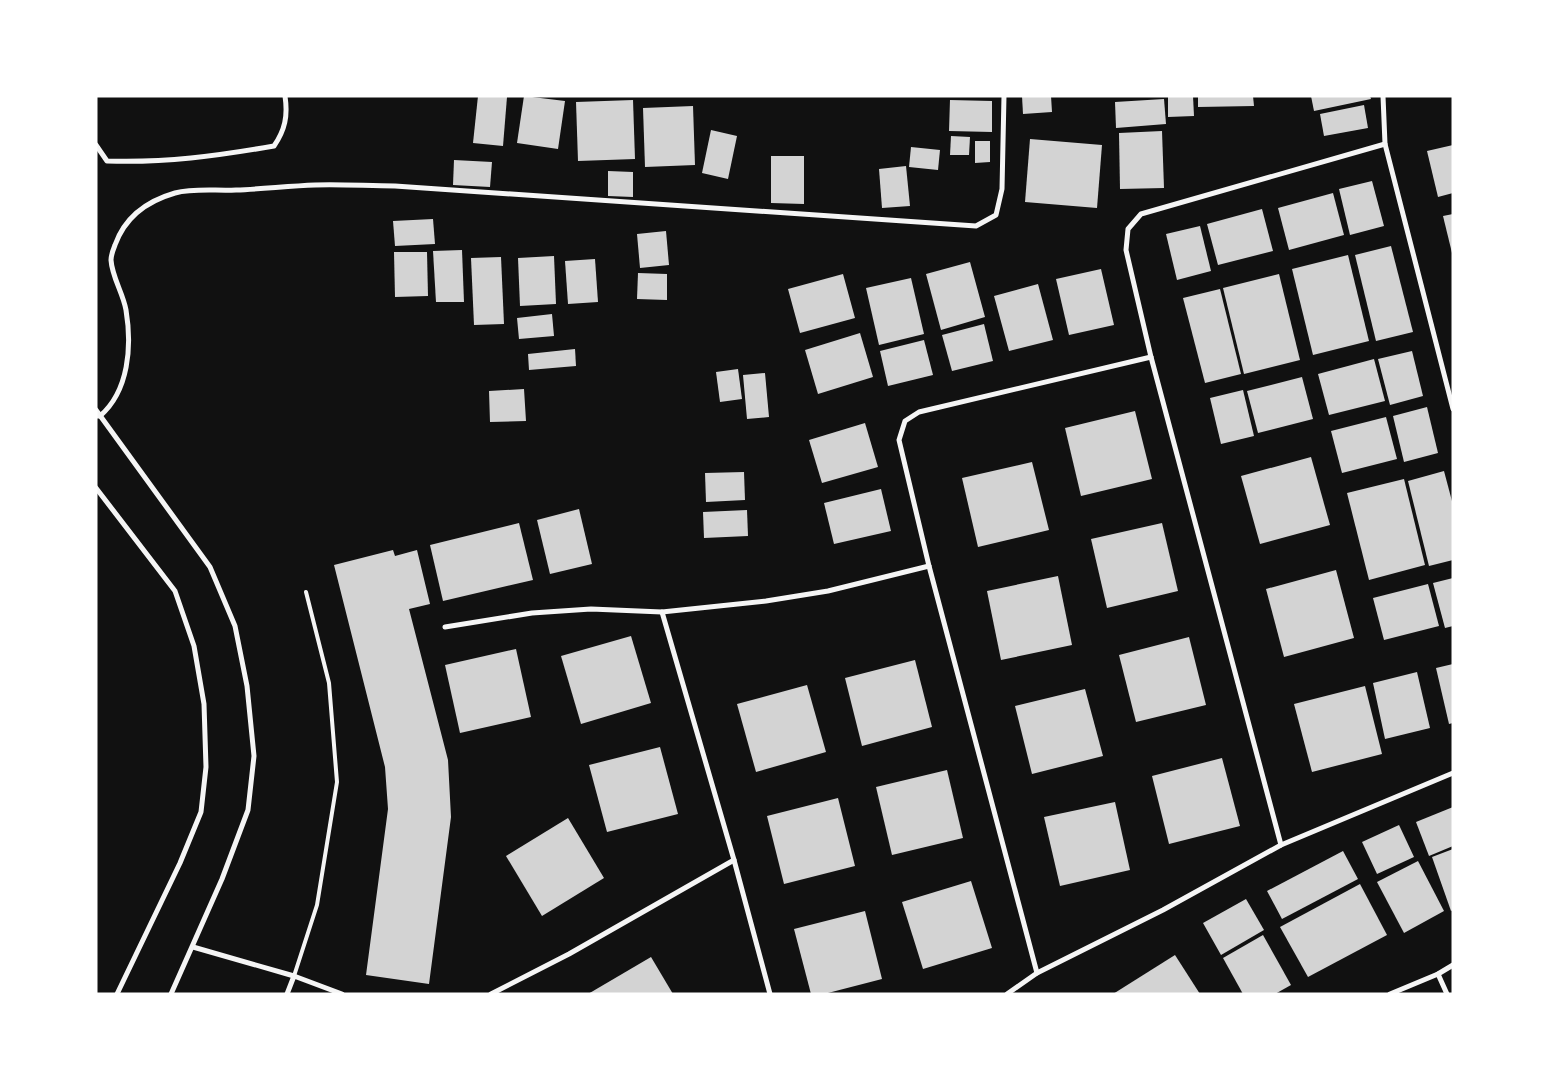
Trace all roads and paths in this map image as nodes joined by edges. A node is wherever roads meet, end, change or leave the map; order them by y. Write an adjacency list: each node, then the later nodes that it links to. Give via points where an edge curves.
1 (285, 96): 5 (street, via 284,132 274,146 150,163 107,161)
2 (1004, 96): 9 (street, via 1002,189 996,215 976,226 395,186 317,185 168,195 143,207 130,218 119,234 111,258 126,309 128,357 121,386 109,408)
3 (1383, 96): 4 (street)
4 (1385, 144): 6 (street, via 1141,214 1128,229 1126,250); 8 (street)
5 (96, 145)
6 (1151, 357): 11 (street, via 920,412 905,422 899,440); 16 (street)
7 (96, 410): 9 (street)
8 (1453, 410)
9 (98, 416): 18 (street, via 210,567 235,626 248,686 254,756 248,810)
10 (96, 488): 23 (street, via 175,591 194,646 204,704 206,767 201,812)
11 (929, 566): 13 (street, via 828,591); 20 (street)
12 (306, 592): 22 (lane, via 329,683 337,782 318,905)
13 (662, 612): 14 (street, via 592,609 532,613); 17 (street)
14 (445, 627)
15 (1453, 773): 16 (street)
16 (1281, 844): 20 (street, via 1163,910)
17 (734, 860): 27 (street, via 569,954); 28 (street)
18 (192, 947): 22 (street); 24 (street)
19 (1453, 965): 21 (street)
20 (1037, 973): 29 (street)
21 (1438, 974): 30 (street); 31 (street)
22 (294, 976): 25 (street); 26 (street)
23 (117, 994)
24 (171, 994)
25 (287, 994)
26 (342, 994)
27 (491, 994)
28 (770, 994)
29 (1007, 994)
30 (1390, 994)
31 (1447, 994)

